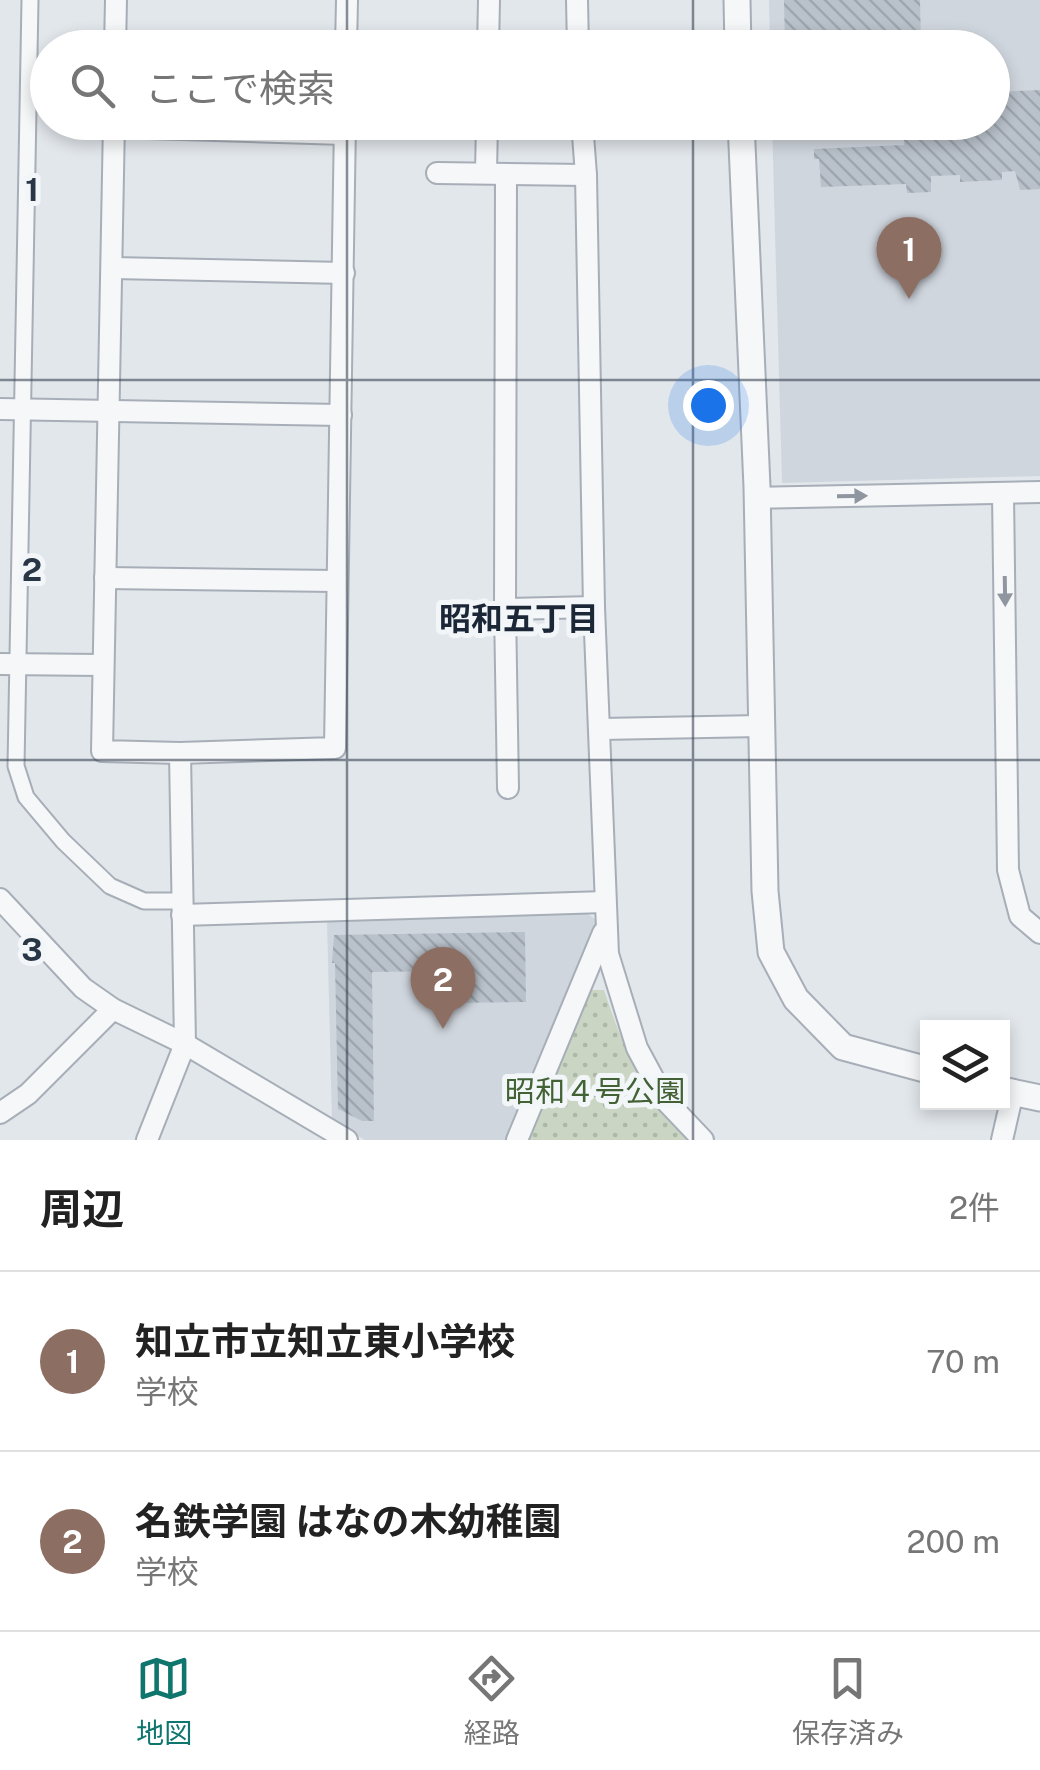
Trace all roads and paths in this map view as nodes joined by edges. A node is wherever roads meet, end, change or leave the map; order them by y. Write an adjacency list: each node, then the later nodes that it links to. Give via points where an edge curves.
1 (30, 0): 22 (street)
2 (116, 0): 7 (street)
3 (347, 0): 8 (street)
4 (489, 0): 9 (street)
5 (577, 0): 10 (street)
6 (736, 0): 11 (street)
7 (115, 30)
8 (346, 30)
9 (488, 30)
10 (578, 30)
11 (737, 30)
12 (114, 140): 20 (street)
13 (344, 140): 21 (street)
14 (490, 140): 18 (street)
15 (583, 140): 19 (street)
16 (741, 140): 27 (street)
17 (437, 172): 18 (street)
18 (496, 174): 19 (street); 31 (street)
19 (586, 175): 30 (street)
20 (113, 268): 21 (street); 23 (street)
21 (344, 273): 24 (street)
22 (10, 409): 23 (street); 32 (street)
23 (109, 410): 24 (street); 28 (street)
24 (341, 415): 29 (street)
25 (1040, 492): 26 (street)
26 (1004, 494): 27 (street, one-way to 26); 42 (street, one-way to 42, via 1008,870 1020,916)
27 (755, 498): 34 (street)
28 (105, 578): 29 (street); 33 (street)
29 (337, 582): 36 (street, via 335,748)
30 (594, 607): 31 (street); 35 (street)
31 (504, 609): 37 (street)
32 (9, 664): 33 (street); 40 (street, via 16,766 26,797 110,886)
33 (102, 665): 36 (street, via 102,751)
34 (760, 726): 35 (street); 45 (street, via 772,952 796,998 844,1047)
35 (601, 728): 39 (street)
36 (180, 753): 40 (street)
37 (508, 788)
38 (0, 899): 43 (street, via 83,988)
39 (605, 902): 40 (street); 41 (street)
40 (181, 908): 44 (street)
41 (606, 926): 52 (street); 53 (street, via 612,970 637,1048 666,1100)
42 (1040, 933)
43 (113, 1009): 44 (street); 49 (street)
44 (184, 1044): 50 (street); 51 (street)
45 (920, 1068)
46 (1010, 1091): 47 (street)
47 (1040, 1098)
48 (1006, 1110): 54 (street)
49 (0, 1113)
50 (147, 1140)
51 (347, 1140)
52 (517, 1140)
53 (703, 1140)
54 (1002, 1140)

